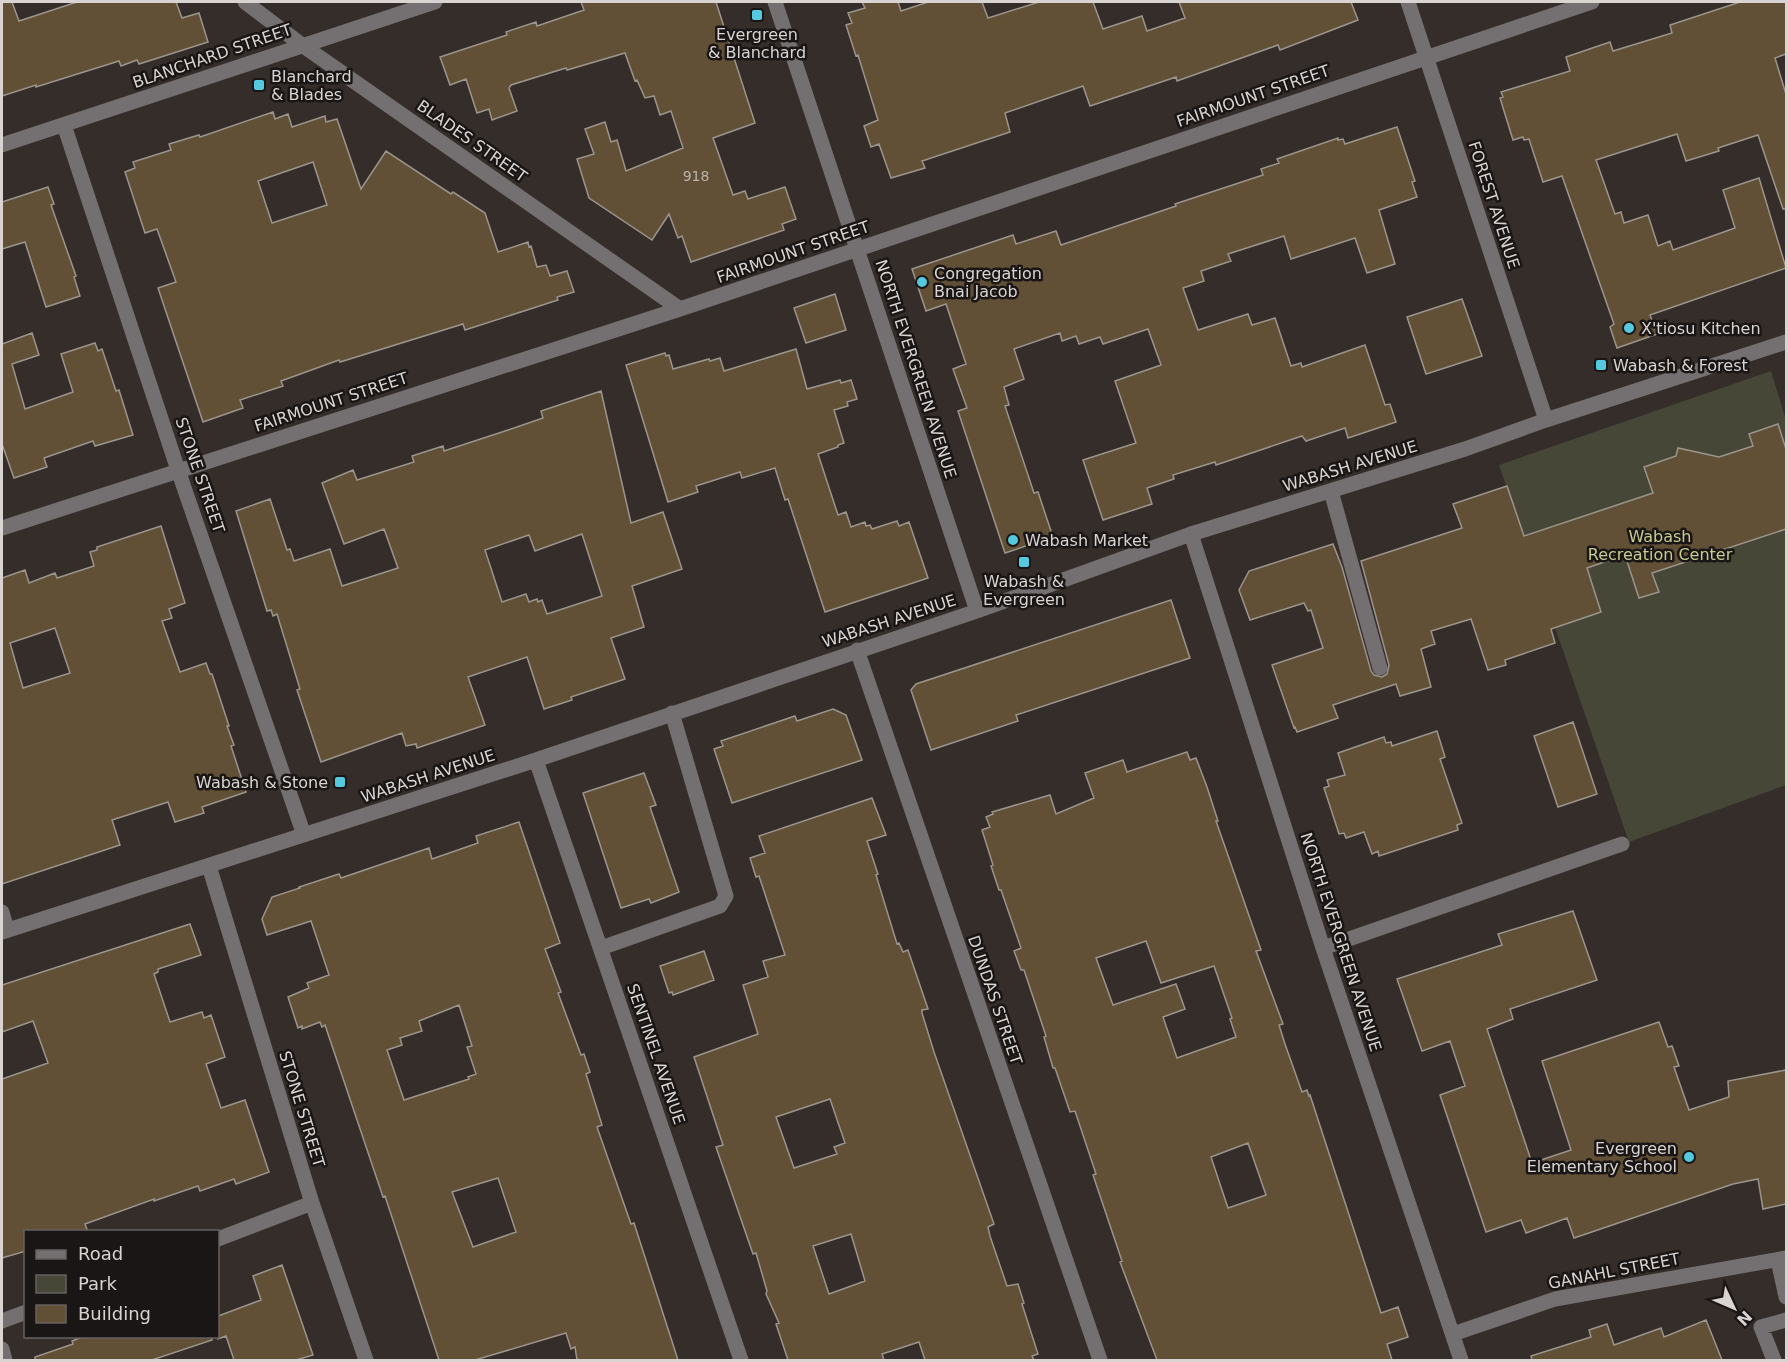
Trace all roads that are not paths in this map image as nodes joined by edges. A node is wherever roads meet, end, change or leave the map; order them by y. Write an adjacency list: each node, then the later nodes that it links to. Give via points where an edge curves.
1 (245, 2): 6 (street, BLADES STREET)
2 (435, 2): 6 (street, BLANCHARD STREET)
3 (775, 2): 10 (street, NORTH EVERGREEN AVENUE)
4 (1408, 2): 7 (street, FOREST AVENUE)
5 (1592, 2): 7 (street, FAIRMOUNT STREET)
6 (302, 45): 8 (street, BLANCHARD STREET); 11 (street, BLADES STREET)
7 (1426, 57): 10 (street, FAIRMOUNT STREET); 13 (street, FOREST AVENUE)
8 (64, 125): 9 (street, BLANCHARD STREET); 14 (street, STONE STREET)
9 (2, 146)
10 (857, 249): 11 (street, FAIRMOUNT STREET); 18 (street, NORTH EVERGREEN AVENUE)
11 (680, 309): 14 (street, FAIRMOUNT STREET)
12 (1786, 342): 13 (street, WABASH AVENUE)
13 (1546, 420): 15 (street, WABASH AVENUE)
14 (178, 470): 16 (street, FAIRMOUNT STREET); 23 (street, STONE STREET)
15 (1331, 491): 17 (street, WABASH AVENUE); 20 (street)
16 (2, 528)
17 (1191, 534): 18 (street, WABASH AVENUE); 29 (street, NORTH EVERGREEN AVENUE)
18 (977, 611): 19 (street, WABASH AVENUE)
19 (856, 650): 21 (street, WABASH AVENUE); 42 (street, DUNDAS STREET)
20 (1380, 668)
21 (672, 713): 22 (street, WABASH AVENUE); 28 (street, via 726,896 720,906)
22 (536, 760): 23 (street, WABASH AVENUE); 28 (street, SENTINEL AVENUE)
23 (304, 835): 25 (street, WABASH AVENUE)
24 (1622, 844): 29 (street)
25 (210, 866): 27 (street, WABASH AVENUE); 30 (street, STONE STREET)
26 (2, 912): 27 (street)
27 (4, 931)
28 (601, 948): 41 (street, SENTINEL AVENUE)
29 (1323, 948): 37 (street, NORTH EVERGREEN AVENUE)
30 (312, 1203): 31 (street); 40 (street, STONE STREET)
31 (219, 1239)
32 (1782, 1259): 33 (street); 37 (street, GANAHL STREET, via 1555,1299)
33 (1786, 1297)
34 (24, 1313): 36 (street)
35 (1786, 1320): 44 (street, via 1761,1327)
36 (2, 1321)
37 (1453, 1334): 43 (street, NORTH EVERGREEN AVENUE)
38 (2, 1349): 39 (street)
39 (5, 1360)
40 (366, 1360)
41 (741, 1360)
42 (1100, 1360)
43 (1461, 1360)
44 (1774, 1360)

